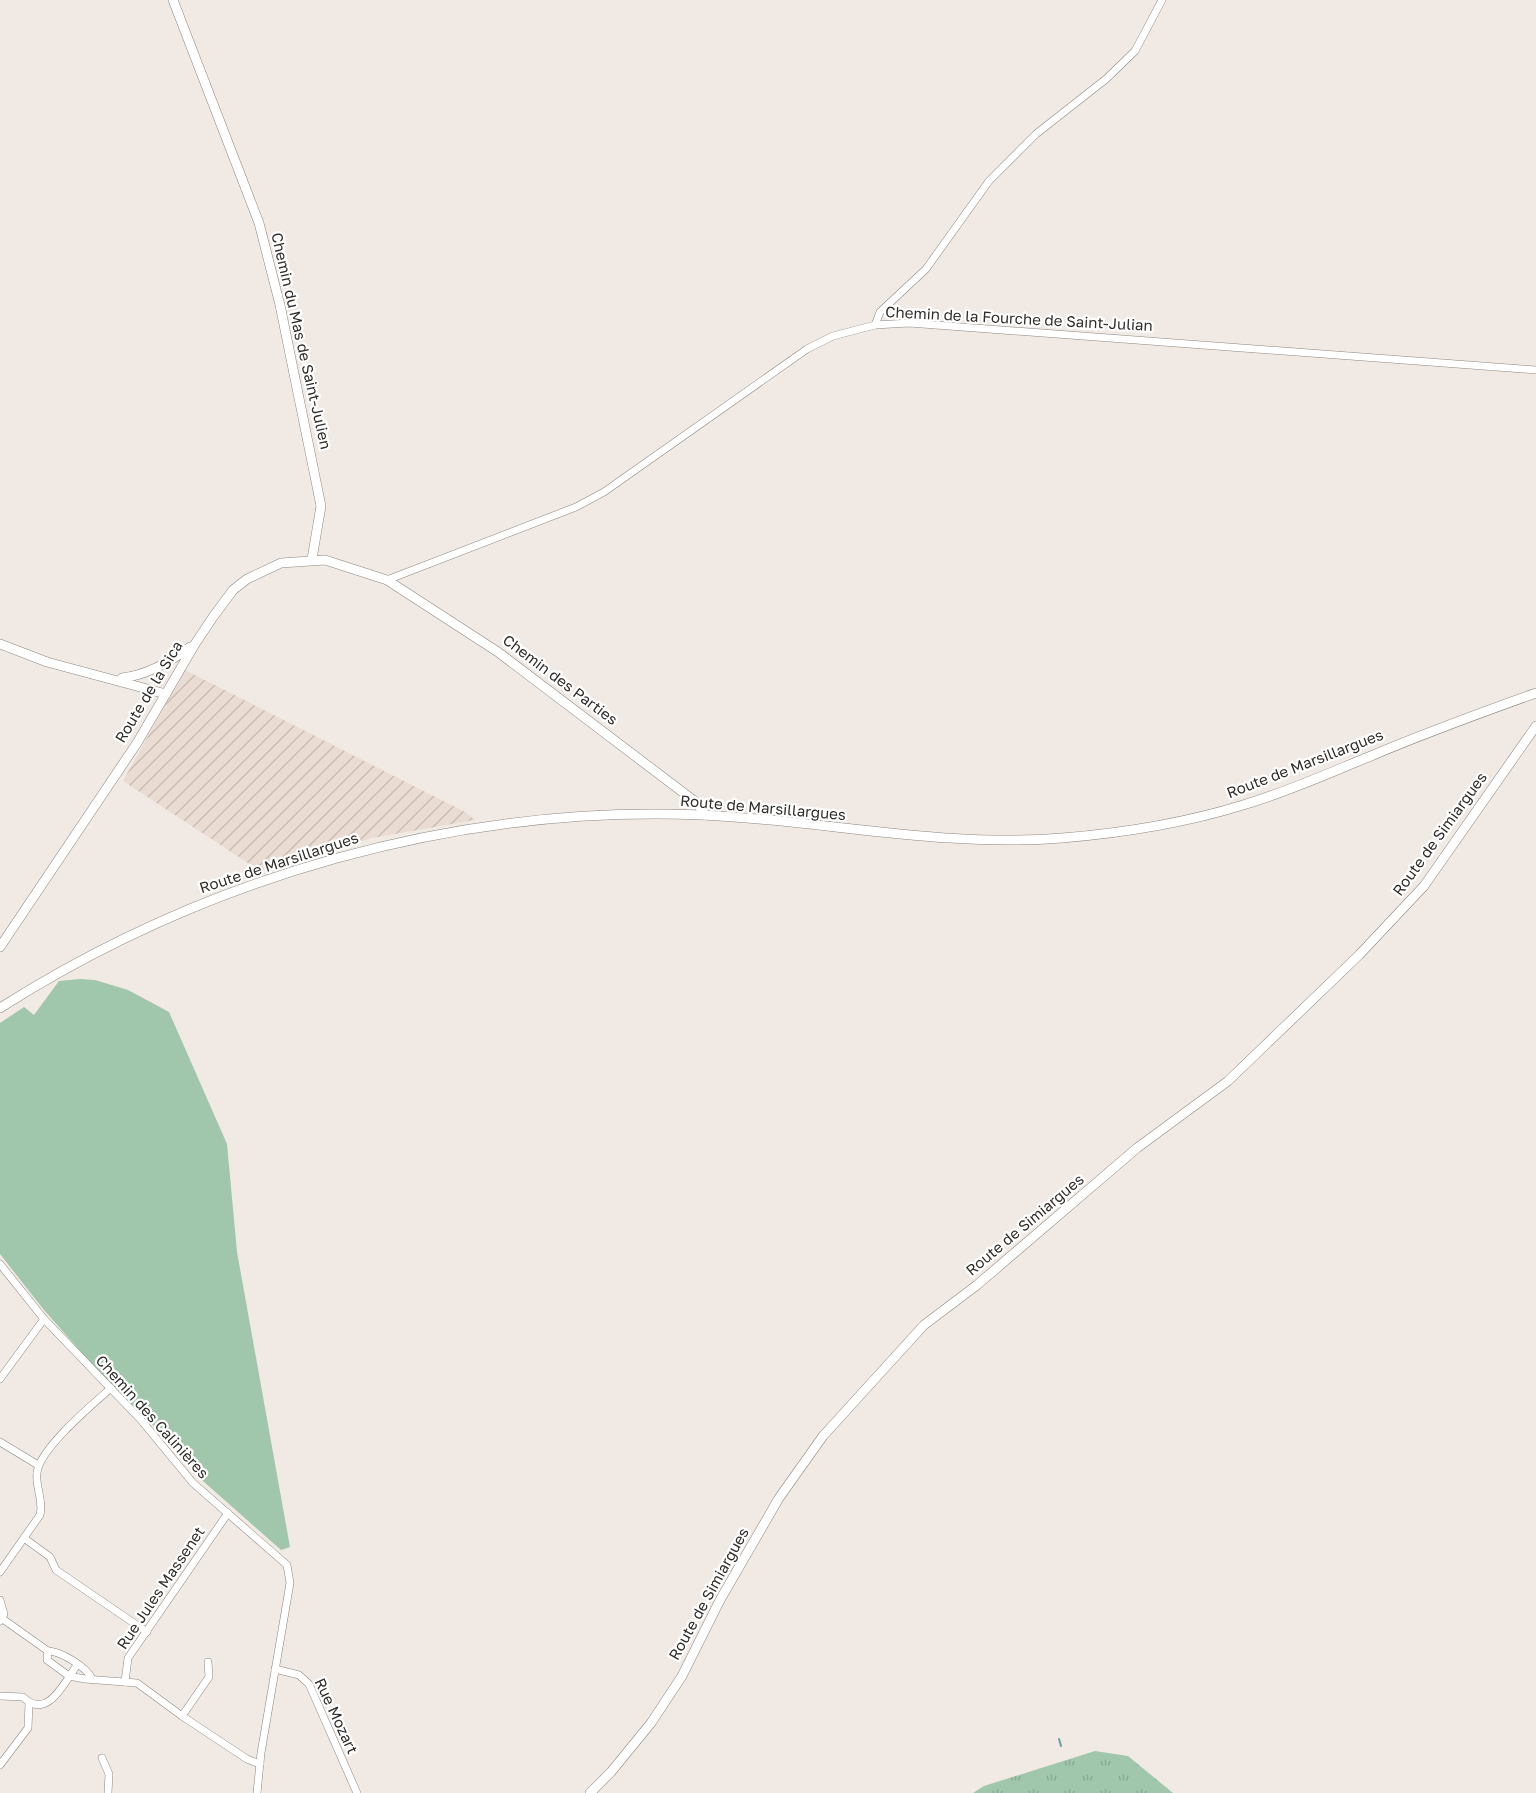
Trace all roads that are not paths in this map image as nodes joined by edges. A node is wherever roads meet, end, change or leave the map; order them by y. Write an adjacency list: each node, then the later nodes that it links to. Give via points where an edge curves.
1 (173, 0): 5 (street, Chemin du Mas de Saint-Julien, via 259,223 280,305 320,497 320,524)
2 (1162, 0): 3 (street, via 1135,51 1106,80 1036,134 989,182 932,262 898,299 880,312)
3 (876, 325): 4 (street, Chemin de la Fourche de Saint-Julian, via 953,326); 6 (street, Chemin de la Fourche de Saint-Julian, via 843,333 807,349 639,469 576,507)
4 (1536, 370)
5 (312, 559): 6 (street, Route de la Sica, via 340,562); 8 (street, Route de la Sica, via 280,563 247,579 233,591)
6 (387, 580): 13 (street, Chemin des Parties, via 498,652 697,803)
7 (0, 644): 9 (street, via 46,662)
8 (195, 644): 9 (street, via 176,658 136,676); 11 (street, Route de la Sica)
9 (116, 679): 11 (street)
10 (1536, 693): 13 (street, Route de Marsillargues, via 1264,798 1200,817 1143,828 1060,838 992,840)
11 (166, 694): 14 (street, Route de la Sica)
12 (1536, 726): 46 (street, Route de Simiargues, via 1408,905 1242,1069 1133,1152 924,1325 823,1436 779,1497 676,1685 638,1739)
13 (705, 815): 15 (street, Route de Marsillargues, via 598,817 490,826 346,855 194,907 70,966)
14 (0, 947)
15 (0, 1008)
16 (0, 1264): 17 (street, Chemin des Calinières)
17 (5, 1271): 18 (street); 19 (street, Chemin des Calinières)
18 (0, 1278)
19 (44, 1318): 20 (street); 21 (street, Chemin des Calinières)
20 (0, 1379)
21 (111, 1388): 23 (street, via 60,1436); 24 (street, Chemin des Calinières, via 193,1483)
22 (0, 1442): 23 (street)
23 (38, 1465): 25 (street, via 42,1506)
24 (228, 1513): 29 (street, Rue Jules Massenet); 33 (street, Chemin des Calinières, via 287,1565 290,1583)
25 (24, 1538): 26 (street); 29 (street, via 50,1557 56,1570)
26 (0, 1572)
27 (0, 1600): 28 (street, via 4,1614)
28 (1, 1619): 30 (street)
29 (147, 1632): 36 (street, Rue Jules Massenet, via 128,1658)
30 (48, 1651): 32 (street, via 55,1651); 34 (street, via 47,1660)
31 (208, 1662): 39 (street, via 209,1677)
32 (77, 1665): 34 (street); 35 (street)
33 (275, 1669): 41 (street, Chemin des Calinières); 45 (street, Rue Mozart, via 299,1675 309,1684)
34 (69, 1676): 35 (street); 38 (street, via 50,1703)
35 (92, 1679): 36 (street)
36 (125, 1682): 39 (street, via 137,1683)
37 (0, 1696): 38 (street, via 23,1697)
38 (30, 1704): 42 (street, via 28,1728)
39 (182, 1716): 41 (street)
40 (102, 1758): 43 (street, via 109,1774)
41 (260, 1764): 44 (street, Chemin des Calinières)
42 (0, 1765)
43 (108, 1793)
44 (257, 1793)
45 (357, 1793)
46 (590, 1793)

